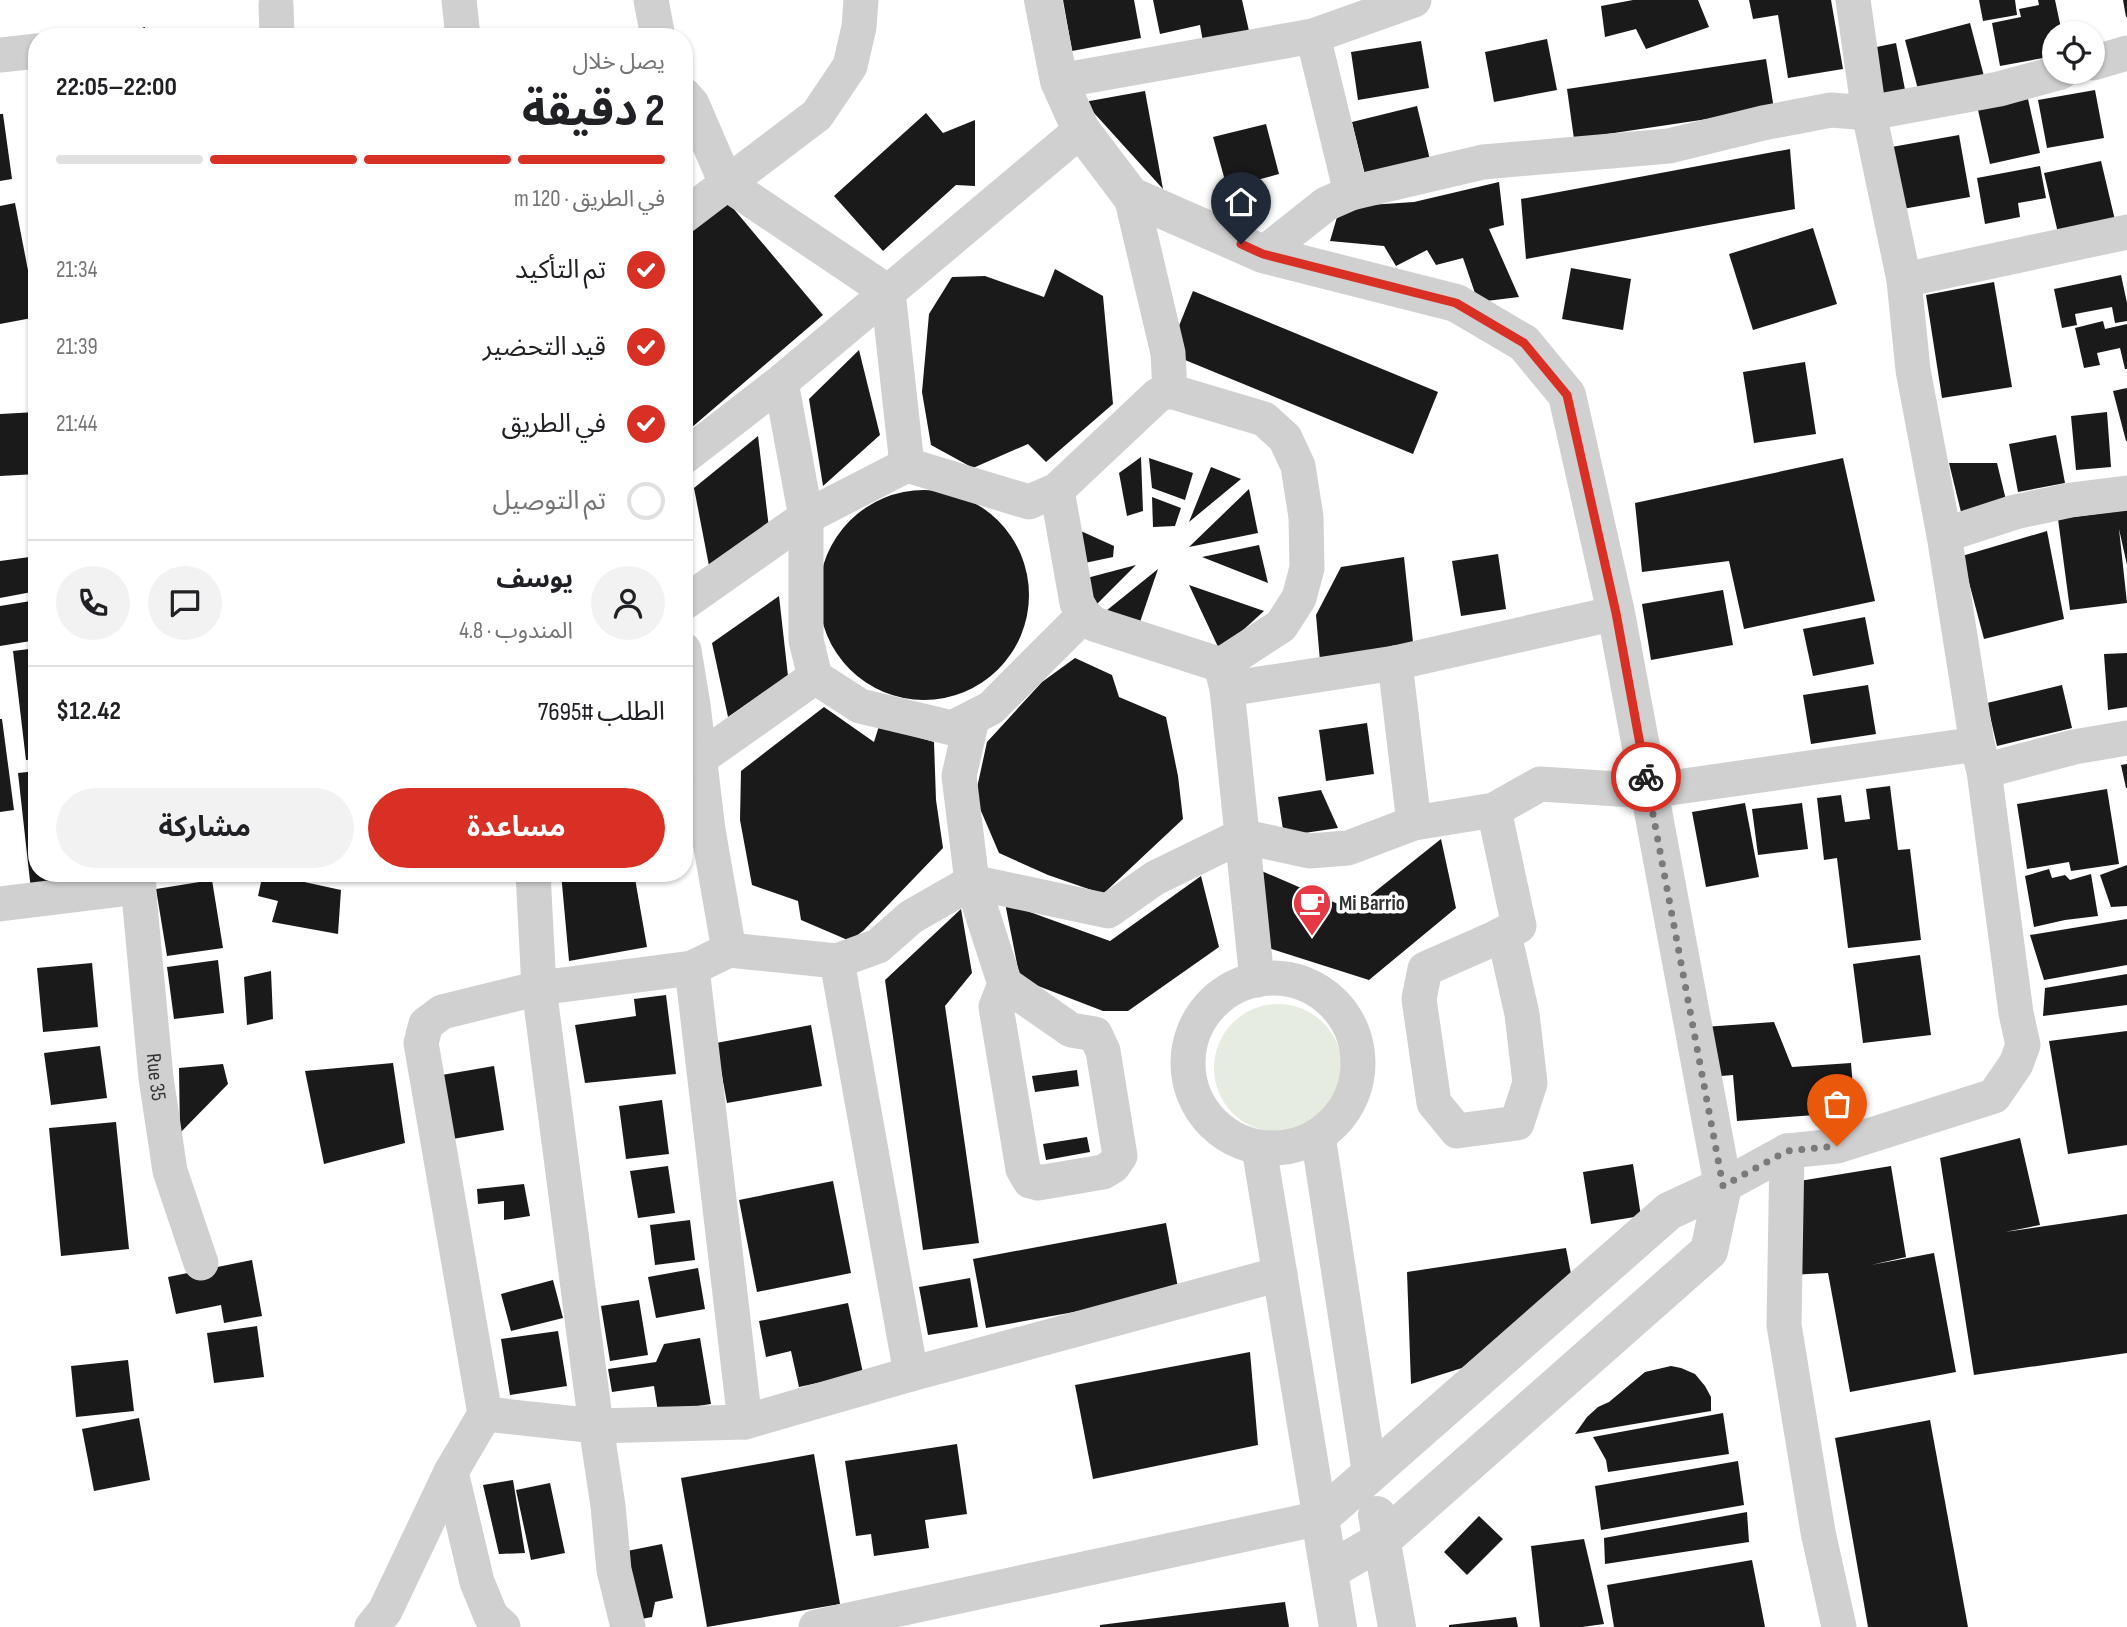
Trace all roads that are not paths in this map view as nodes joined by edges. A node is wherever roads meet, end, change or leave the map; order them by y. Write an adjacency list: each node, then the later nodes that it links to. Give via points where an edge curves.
1 (459, 0): 7 (street)
2 (651, 0): 8 (street)
3 (861, 0): 19 (street, via 850,66 817,115)
4 (1043, 0): 15 (street)
5 (1414, 0): 9 (street)
6 (1853, 0): 17 (street)
7 (462, 28)
8 (656, 28)
9 (1313, 36): 15 (street); 20 (street)
10 (28, 52): 12 (street)
11 (2127, 53): 13 (street)
12 (0, 55)
13 (2105, 59)
14 (2042, 77): 17 (street)
15 (1059, 81): 18 (street)
16 (693, 106): 19 (street)
17 (1869, 113): 20 (street, via 1831,110 1669,146 1483,162); 25 (street)
18 (1081, 130): 21 (street); 26 (street)
19 (726, 183): 22 (street); 26 (street)
20 (1351, 193): 24 (street, via 1326,204)
21 (1131, 195): 24 (street); 28 (street, via 1168,353)
22 (693, 209)
23 (2127, 232): 25 (street)
24 (1263, 254): 36 (street, via 1456,303 1524,343 1567,395)
25 (1904, 280): 34 (street, via 1913,370)
26 (888, 292): 27 (street); 30 (street)
27 (781, 382): 29 (street); 33 (street)
28 (1170, 391): 31 (street, via 1158,395); 40 (street, via 1264,419 1285,438 1298,466 1307,568 1299,598 1281,626)
29 (693, 450)
30 (907, 465): 31 (street, via 1028,502); 33 (street)
31 (1057, 490): 37 (street, via 1077,603)
32 (2127, 493): 34 (street, via 2015,512)
33 (806, 517): 35 (street); 39 (street, via 806,640)
34 (1944, 535): 44 (street)
35 (693, 597)
36 (1616, 613): 38 (street); 46 (street)
37 (1084, 615): 40 (street, via 1094,624); 42 (street, via 991,708)
38 (1395, 663): 40 (street); 48 (street)
39 (815, 677): 42 (street, via 860,706 952,729); 45 (street)
40 (1224, 677): 49 (street)
41 (693, 705): 45 (street)
42 (972, 719): 53 (street, via 959,776)
43 (2127, 738): 44 (street)
44 (1980, 757): 46 (street); 64 (street, via 2023,1045 2016,1064 1994,1096 1837,1146)
45 (699, 758): 56 (street)
46 (1648, 791): 47 (street, via 1540,784); 65 (street)
47 (1494, 810): 48 (street); 55 (street, via 1519,926)
48 (1414, 823): 49 (street, via 1348,848 1309,851)
49 (1241, 836): 53 (street, via 1155,878 1108,911); 59 (street)
50 (126, 882): 54 (street)
51 (138, 882): 66 (street, Rue 35, via 156,1078 170,1171)
52 (533, 882): 61 (street)
53 (972, 882): 57 (street, via 911,917 878,946); 60 (street)
54 (0, 904)
55 (1504, 934): 55 (street, via 1522,1014 1530,1083 1517,1123 1457,1131 1434,1103 1419,999 1425,969)
56 (729, 950): 57 (street); 58 (street)
57 (837, 961): 68 (street)
58 (692, 968): 61 (street); 70 (street)
59 (1257, 980): 62 (street, via 1283,979 1308,986 1330,1000 1356,1045 1358,1071 1351,1097 1338,1119); 63 (street, via 1232,988 1211,1004 1196,1026 1189,1051 1189,1077 1197,1103 1213,1124 1234,1139)
60 (1005, 984): 60 (street, via 996,1007 1023,1168 1030,1181 1038,1183 1103,1172 1120,1156 1103,1051 1095,1034 1071,1030)
61 (539, 988): 69 (street, via 442,1012 426,1024 421,1043); 71 (street)
62 (1318, 1136): 63 (street, via 1290,1147); 73 (street)
63 (1259, 1148): 67 (street)
64 (1787, 1151): 65 (street); 83 (street, via 1784,1325 1818,1532)
65 (1723, 1186): 73 (street, via 1669,1211); 75 (street, via 1709,1251)
66 (201, 1263)
67 (1280, 1275): 68 (street); 74 (street)
68 (911, 1374): 70 (street)
69 (485, 1414): 71 (street); 72 (street)
70 (745, 1422): 71 (street)
71 (596, 1426): 79 (street, via 614,1570)
72 (451, 1472): 77 (street, via 385,1611); 78 (street, via 477,1582 491,1616)
73 (1370, 1476): 74 (street); 75 (street)
74 (1320, 1518): 76 (street); 80 (street)
75 (1382, 1540): 76 (street); 82 (street)
76 (1329, 1571): 81 (street)
77 (372, 1627)
78 (503, 1627)
79 (628, 1627)
80 (816, 1627)
81 (1338, 1627)
82 (1396, 1627)
83 (1839, 1627)

